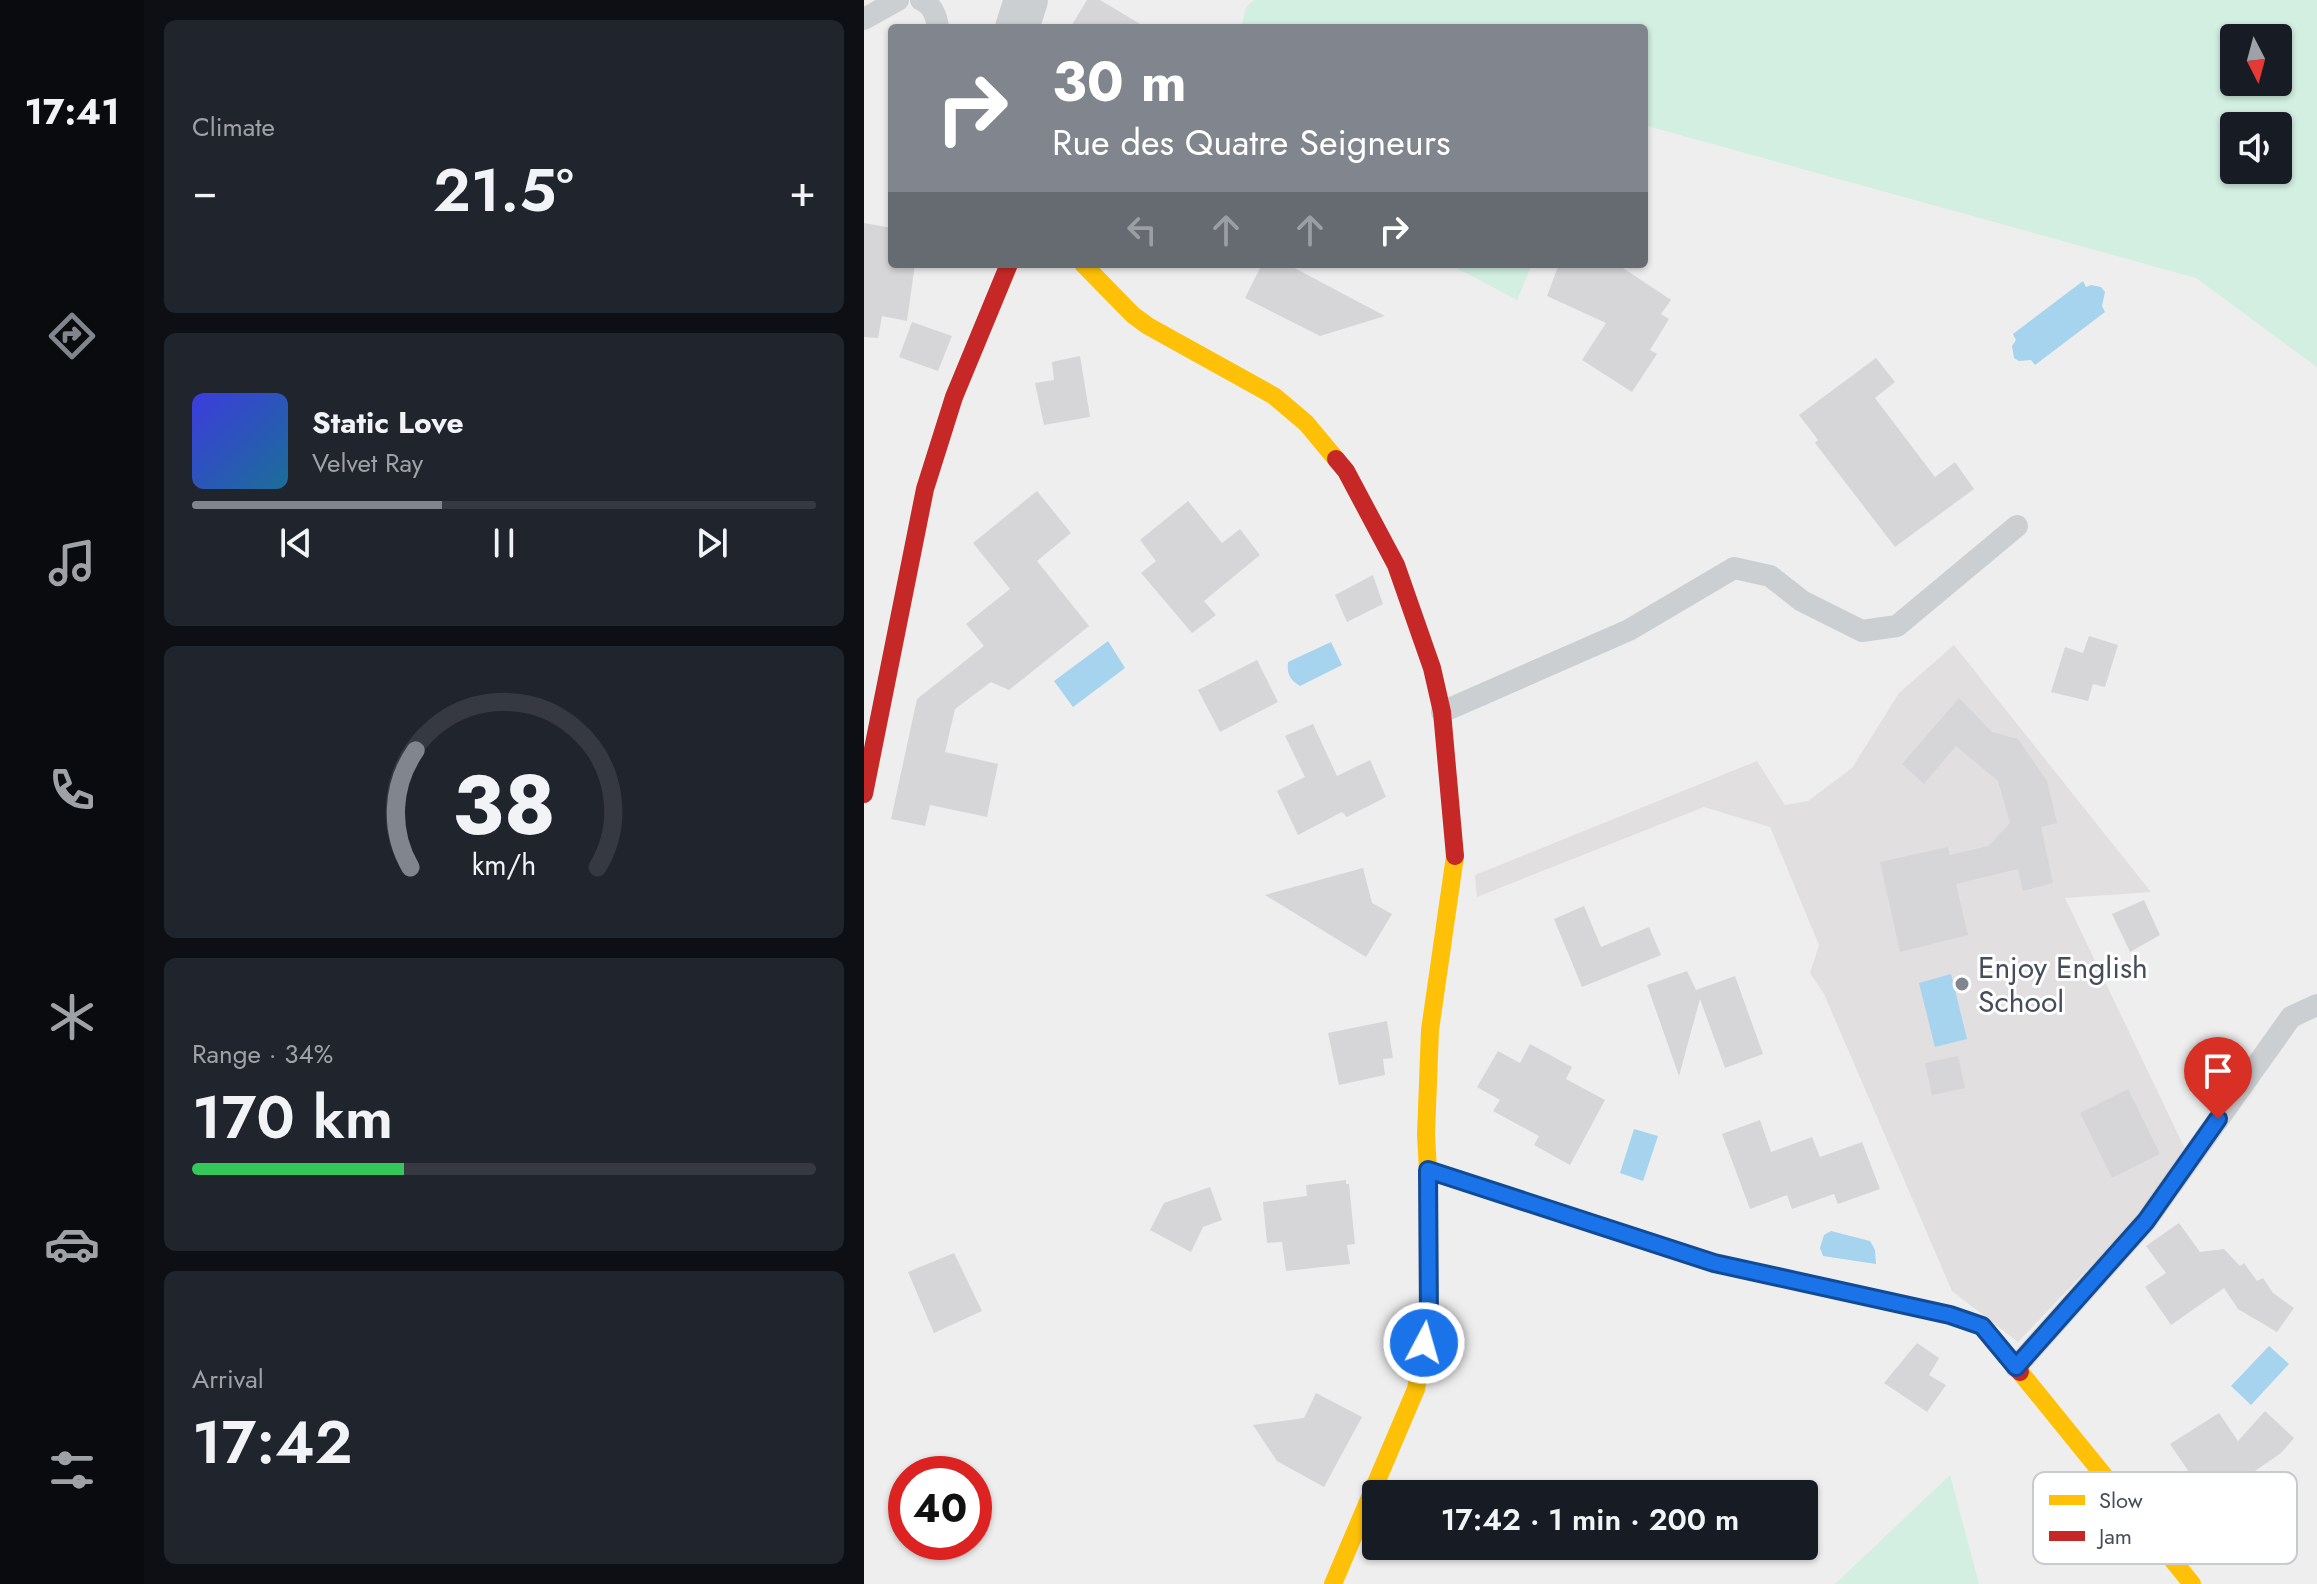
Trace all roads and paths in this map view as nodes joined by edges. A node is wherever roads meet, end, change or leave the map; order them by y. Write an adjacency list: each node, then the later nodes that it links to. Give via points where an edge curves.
1 (898, 0): 4 (lane)
2 (921, 0): 5 (lane)
3 (1026, 0): 6 (street)
4 (864, 19)
5 (938, 24)
6 (1018, 24)
7 (1007, 268): 11 (street, via 954,397 925,489)
8 (1087, 268): 10 (street, via 1148,326 1274,396 1306,423 1346,471 1396,565)
9 (2017, 526): 10 (lane, via 1897,626 1862,631 1802,601 1770,576 1734,568 1629,630)
10 (1442, 712): 13 (street, via 1455,858 1430,1030)
11 (864, 794)
12 (2317, 1005): 14 (lane, via 2291,1017 2146,1221)
13 (1428, 1170): 14 (street, via 1714,1263 1950,1315 1982,1326); 17 (street, via 1429,1320 1416,1389)
14 (2016, 1367): 15 (street)
15 (2101, 1472)
16 (2176, 1564): 18 (street)
17 (1333, 1584)
18 (2192, 1584)

